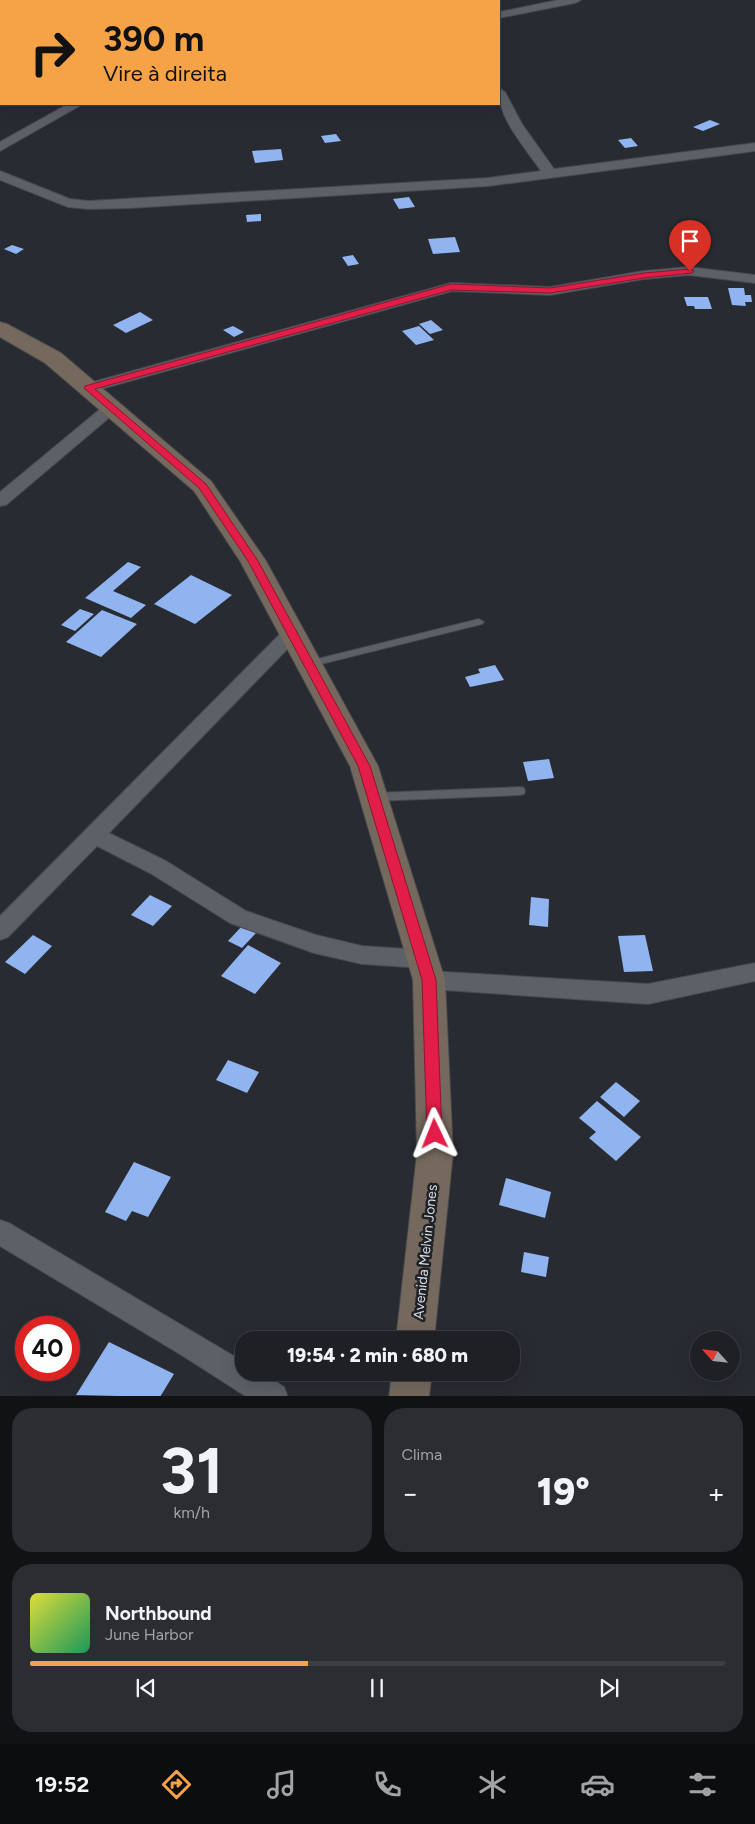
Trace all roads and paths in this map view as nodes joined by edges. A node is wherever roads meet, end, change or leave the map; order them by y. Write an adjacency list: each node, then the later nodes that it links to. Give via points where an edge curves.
1 (574, 0): 2 (street)
2 (500, 15)
3 (500, 94): 7 (street)
4 (75, 105): 5 (street)
5 (0, 147)
6 (755, 147): 7 (street)
7 (550, 174): 8 (street, via 488,182 89,205 58,200)
8 (0, 175)
9 (755, 279): 11 (street, via 690,271 644,275 550,291 451,287)
10 (0, 328): 11 (street, Avenida Melvin Jones, via 53,358)
11 (88, 388): 12 (street, Avenida Melvin Jones)
12 (111, 408): 13 (street); 15 (street, Avenida Melvin Jones, via 203,486 253,561)
13 (0, 501)
14 (479, 622): 16 (lane)
15 (292, 633): 16 (street, Avenida Melvin Jones); 19 (street)
16 (309, 664): 18 (street, Avenida Melvin Jones, via 364,766)
17 (520, 791): 18 (lane)
18 (374, 797): 21 (street, Avenida Melvin Jones)
19 (94, 835): 20 (street); 21 (street, via 158,867 238,917 314,944)
20 (0, 931)
21 (426, 969): 22 (street, via 648,994); 24 (street, Avenida Melvin Jones, via 435,1153)
22 (755, 972)
23 (0, 1232): 26 (street)
24 (416, 1331)
25 (411, 1381): 27 (street)
26 (274, 1396)
27 (409, 1396)

